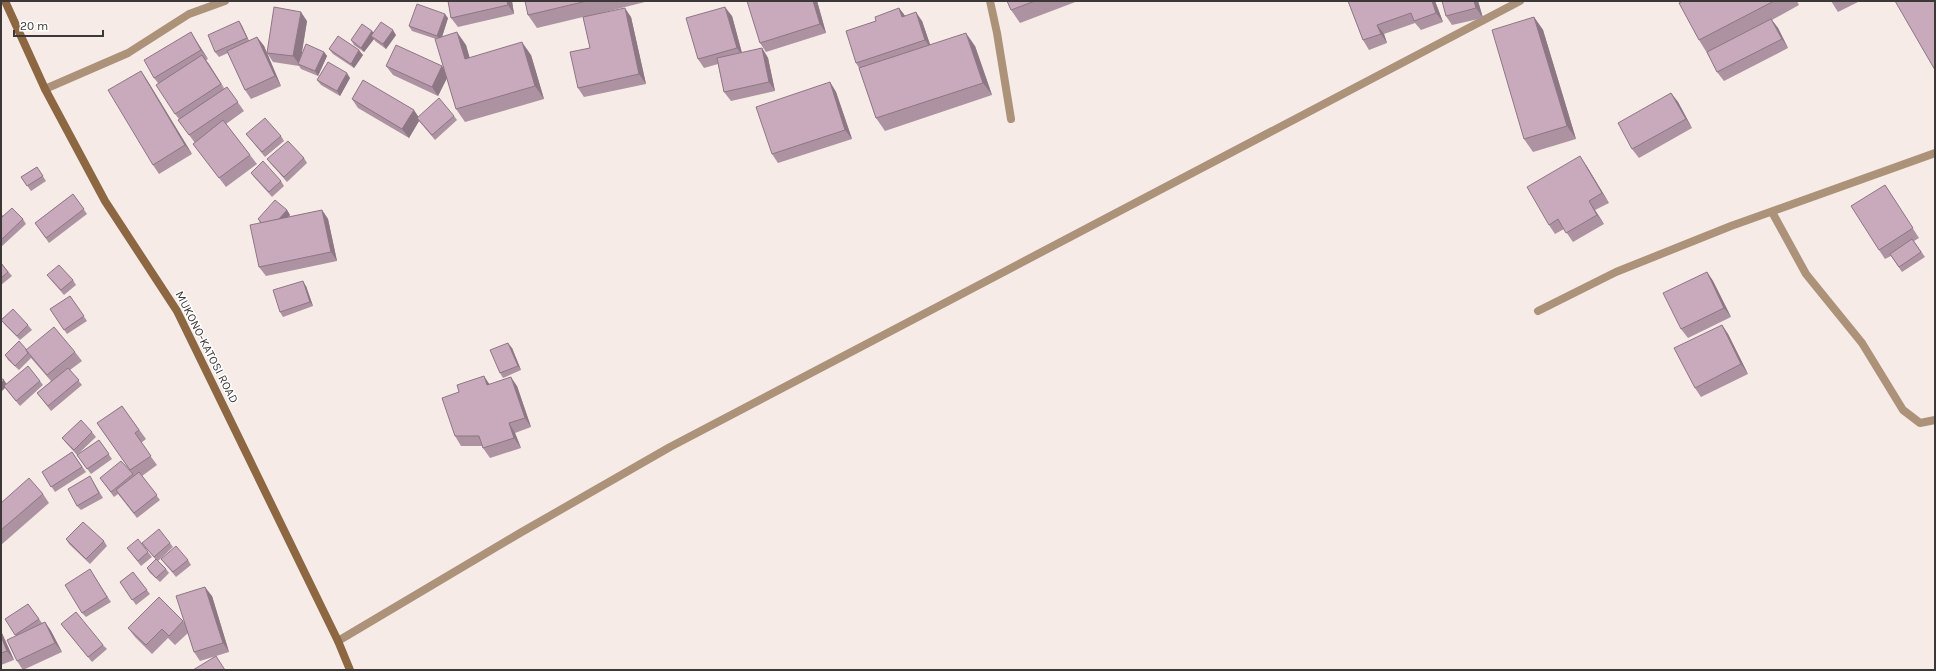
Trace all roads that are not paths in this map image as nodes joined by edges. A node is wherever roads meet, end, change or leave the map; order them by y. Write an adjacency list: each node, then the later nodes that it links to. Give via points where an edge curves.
1 (5, 1): 5 (main road, MUKONO-KATOSI ROAD)
2 (225, 1): 5 (street, via 189,14 128,53)
3 (990, 1): 6 (street)
4 (1520, 1): 11 (street, via 670,447)
5 (45, 89): 11 (main road, MUKONO-KATOSI ROAD, via 105,201 177,311)
6 (1011, 119)
7 (1935, 153): 8 (street)
8 (1772, 212): 9 (street, via 1616,272); 10 (street, via 1806,274 1862,343 1903,410 1920,423)
9 (1538, 311)
10 (1935, 420)
11 (338, 641): 12 (main road, MUKONO-KATOSI ROAD)
12 (350, 670)

